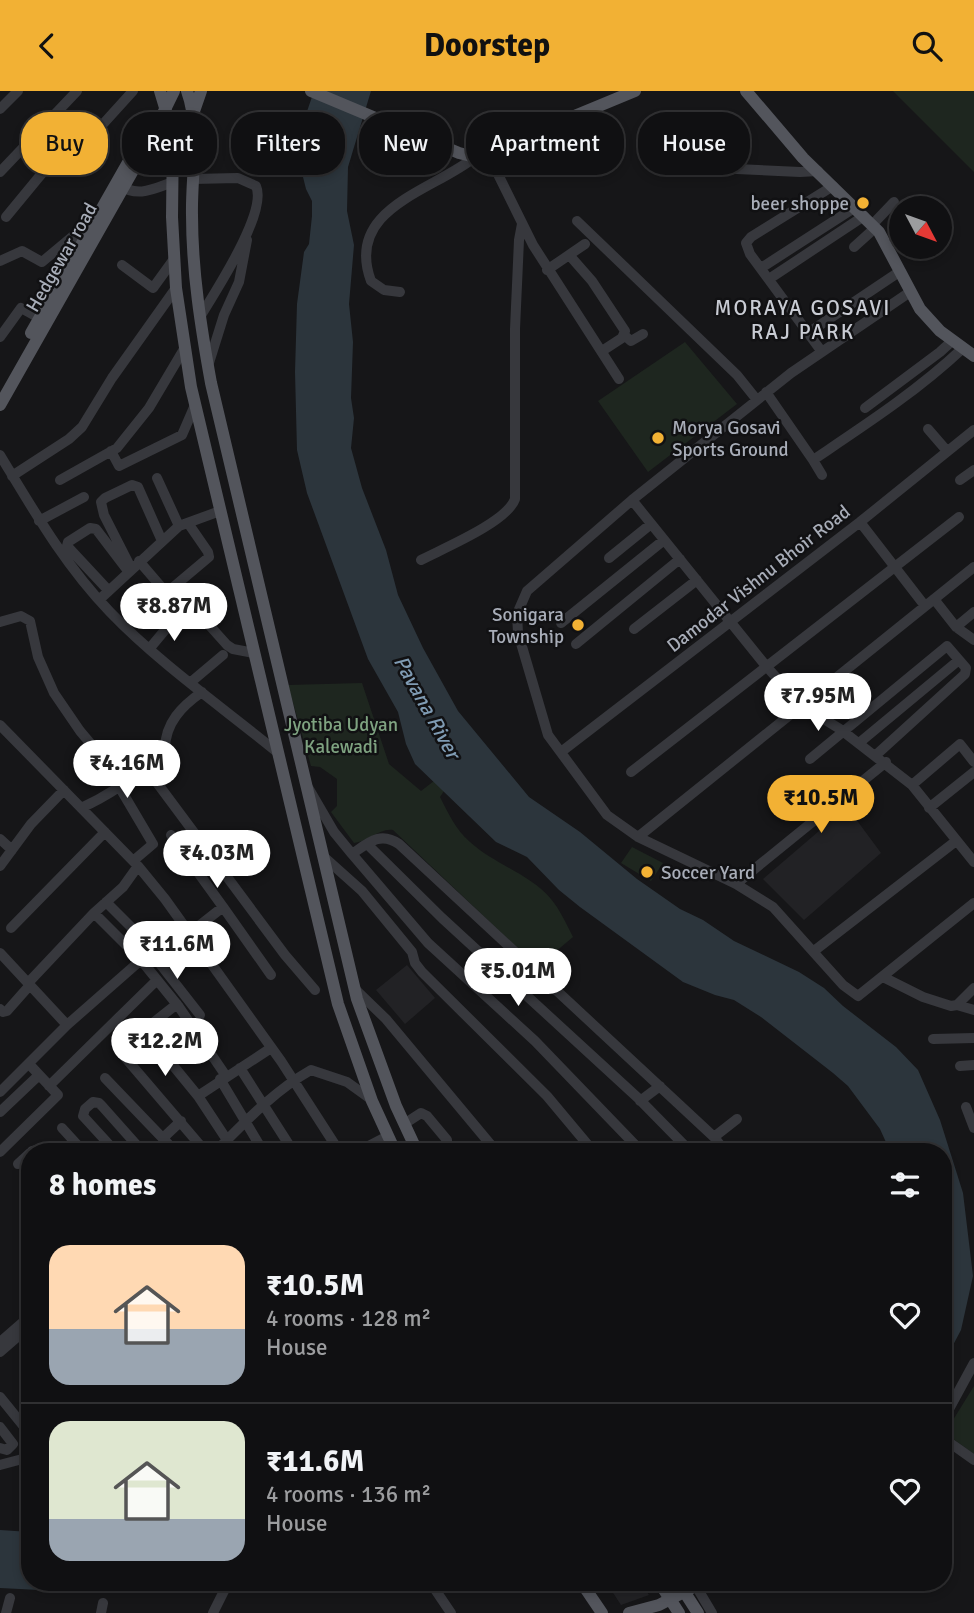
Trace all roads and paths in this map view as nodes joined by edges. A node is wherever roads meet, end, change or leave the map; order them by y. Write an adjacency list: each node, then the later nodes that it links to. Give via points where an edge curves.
1 (18, 91): 10 (street)
2 (77, 91): 18 (street)
3 (134, 91): 26 (street, via 94,134 67,143)
4 (187, 91): 11 (main road)
5 (201, 91): 12 (main road)
6 (311, 91): 14 (main road)
7 (635, 91): 13 (main road)
8 (746, 91): 17 (main road)
9 (165, 95): 22 (main road, via 173,134); 23 (main road, Hedgewar road)
10 (0, 109)
11 (191, 112)
12 (193, 112)
13 (584, 112)
14 (466, 153)
15 (466, 164): 43 (street, via 393,207 372,231 365,254 370,281 384,290)
16 (750, 170): 17 (street)
17 (818, 170): 24 (main road)
18 (0, 172)
19 (193, 175): 21 (main road)
20 (494, 175): 29 (street)
21 (193, 179): 30 (street, via 238,178 257,186 257,210); 45 (main road)
22 (173, 182): 23 (street, via 142,193); 35 (main road)
23 (119, 185): 31 (main road, Hedgewar road)
24 (833, 186): 27 (main road); 38 (street, via 747,241 747,249)
25 (889, 205): 27 (street)
26 (6, 216)
27 (866, 219): 33 (street); 38 (street); 40 (main road, via 889,249); 41 (street)
28 (577, 221): 60 (street, via 737,375)
29 (523, 224): 39 (street); 88 (street, via 515,329 513,506 501,518)
30 (249, 230): 45 (street); 56 (street, via 239,282)
31 (86, 242): 36 (street, via 73,236 42,262 22,251); 46 (main road, Hedgewar road); 61 (main road, Hedgewar road)
32 (585, 244): 34 (street)
33 (854, 247)
34 (570, 256): 39 (street); 50 (street, via 595,285)
35 (174, 259): 37 (street, via 153,288); 42 (main road)
36 (0, 261)
37 (122, 265)
38 (761, 268): 41 (street)
39 (547, 270): 53 (street)
40 (899, 272): 44 (main road); 48 (street)
41 (769, 279): 48 (street)
42 (176, 288): 52 (main road); 72 (street, via 82,427)
43 (400, 292)
44 (910, 292): 51 (main road, via 919,309); 54 (street)
45 (200, 317): 56 (main road)
46 (39, 318): 47 (street, via 21,308); 58 (main road, Hedgewar road)
47 (2, 330)
48 (808, 333): 54 (street)
49 (643, 334): 50 (street, via 631,341)
50 (624, 335): 53 (street)
51 (957, 345): 55 (main road); 63 (street, via 940,352); 69 (street, via 923,384)
52 (184, 349): 62 (main road); 66 (street, via 132,432)
53 (602, 351): 57 (street)
54 (822, 352): 59 (street)
55 (974, 356)
56 (208, 368): 124 (main road)
57 (620, 379)
58 (0, 388)
59 (766, 393): 60 (street); 69 (street)
60 (757, 400): 77 (street)
61 (0, 405)
62 (195, 405): 66 (street, via 182,435 119,466); 78 (main road)
63 (865, 408)
64 (928, 429): 67 (street)
65 (974, 429): 67 (street, Damodar Vishnu Bhoir Road)
66 (111, 451): 74 (street)
67 (947, 451): 81 (street, Damodar Vishnu Bhoir Road)
68 (0, 456): 72 (street)
69 (813, 460): 71 (street)
70 (974, 470): 75 (street)
71 (822, 475)
72 (12, 476): 80 (street)
73 (158, 478): 82 (street)
74 (60, 480)
75 (960, 480)
76 (84, 497): 80 (street)
77 (632, 500): 83 (street); 119 (street, via 527,591 516,614 548,735)
78 (220, 511): 82 (street); 108 (main road)
79 (959, 517): 89 (street)
80 (39, 521): 94 (street)
81 (860, 521): 89 (street); 100 (street, Damodar Vishnu Bhoir Road)
82 (183, 524): 85 (street); 90 (street, via 209,557 171,589 163,589)
83 (651, 524): 84 (street); 86 (street)
84 (664, 540): 87 (street); 102 (street)
85 (162, 541): 90 (street); 90 (street, via 138,487 132,485 105,498 101,502 104,515)
86 (609, 558)
87 (680, 559): 92 (street); 106 (street)
88 (421, 560)
89 (895, 566): 97 (street); 111 (street)
90 (133, 567): 93 (street); 93 (street, via 96,529 68,542)
91 (974, 567): 95 (street)
92 (697, 580): 100 (street); 104 (street)
93 (108, 590): 94 (street)
94 (100, 599): 107 (street)
95 (934, 599): 97 (street); 103 (street)
96 (192, 606): 108 (street, via 227,645)
97 (925, 606): 114 (street)
98 (974, 612): 103 (street)
99 (175, 618): 107 (street)
100 (731, 621): 111 (street); 119 (street, Damodar Vishnu Bhoir Road)
101 (0, 622): 131 (street, via 21,616 30,621 38,657 54,693)
102 (561, 623)
103 (956, 627): 105 (street)
104 (634, 629)
105 (974, 640)
106 (576, 644)
107 (149, 648): 112 (street)
108 (254, 653): 118 (main road)
109 (223, 655): 112 (street)
110 (959, 660): 116 (street, via 945,647); 117 (street); 120 (street, via 967,669 965,674)
111 (766, 666): 114 (street); 127 (street)
112 (191, 682): 113 (street)
113 (202, 692): 118 (street); 125 (street, via 175,717 165,734 164,749)
114 (801, 705): 116 (street); 137 (street)
115 (0, 725): 132 (street)
116 (845, 732): 117 (street); 121 (street)
117 (859, 743): 120 (street)
118 (277, 752): 126 (main road)
119 (561, 752): 137 (street, via 607,815)
120 (876, 755): 122 (street)
121 (810, 759)
122 (886, 762): 130 (street); 147 (street)
123 (974, 762): 130 (street, via 960,744)
124 (302, 765): 126 (main road); 129 (main road)
125 (146, 768): 131 (street); 163 (street)
126 (281, 768): 174 (main road)
127 (631, 772)
128 (973, 774): 134 (street)
129 (306, 785): 142 (street); 143 (main road)
130 (912, 785): 134 (street)
131 (120, 786): 133 (street); 145 (street, via 153,844)
132 (64, 790): 133 (street); 141 (street)
133 (81, 808): 135 (street)
134 (929, 808): 139 (street)
135 (105, 832): 145 (street); 152 (street)
136 (171, 835): 150 (street)
137 (638, 837): 147 (street)
138 (0, 839): 141 (street)
139 (956, 841): 144 (street); 154 (street)
140 (367, 844): 142 (street); 185 (street, via 381,837 399,844); 189 (street)
141 (12, 850): 146 (street)
142 (352, 854): 218 (street, via 428,943 535,1041)
143 (324, 857): 162 (main road); 217 (street, via 362,891 412,952 422,972 547,1096)
144 (974, 862)
145 (136, 864): 148 (street, via 123,887); 153 (street)
146 (0, 866)
147 (736, 884): 154 (street, via 773,907)
148 (106, 902): 151 (street); 168 (street, via 132,928)
149 (974, 903): 158 (street)
150 (223, 907): 153 (street); 157 (street)
151 (94, 913): 156 (street); 160 (street)
152 (11, 928)
153 (190, 933): 175 (street)
154 (814, 951): 158 (street, via 858,996)
155 (0, 953): 160 (street)
156 (141, 960): 159 (street); 169 (street)
157 (271, 975)
158 (883, 977): 165 (street, via 923,997)
159 (157, 980): 164 (street); 184 (street)
160 (29, 984): 167 (street, via 10,1009); 169 (street)
161 (974, 988): 165 (street)
162 (355, 989): 171 (main road); 216 (street)
163 (315, 990)
164 (177, 1004): 170 (street); 182 (street)
165 (957, 1005): 166 (street)
166 (974, 1010)
167 (1, 1011)
168 (200, 1016)
169 (67, 1025): 176 (street)
170 (144, 1030): 187 (street); 194 (street, via 124,1050 124,1058)
171 (370, 1038): 174 (main road); 196 (main road)
172 (974, 1038): 173 (street)
173 (933, 1039)
174 (351, 1045): 188 (main road)
175 (271, 1048): 179 (street); 183 (street)
176 (29, 1064): 180 (street); 186 (street)
177 (974, 1065): 178 (street)
178 (960, 1066)
179 (240, 1068): 182 (street); 190 (street)
180 (39, 1075): 184 (street); 192 (street)
181 (105, 1078): 200 (street)
182 (223, 1078): 187 (street); 195 (street)
183 (293, 1080): 188 (street, via 311,1070 327,1074); 190 (street); 211 (street)
184 (49, 1086): 221 (street, via 58,1095)
185 (660, 1086): 189 (street); 201 (street)
186 (0, 1092)
187 (198, 1095): 207 (street)
188 (372, 1101): 199 (main road)
189 (640, 1101): 219 (street)
190 (263, 1103): 195 (street); 210 (street)
191 (965, 1107): 198 (street)
192 (0, 1112)
193 (737, 1119): 201 (street)
194 (181, 1121): 200 (street); 206 (street)
195 (247, 1121): 208 (street); 209 (street)
196 (404, 1124): 214 (main road); 215 (street, via 421,1113 427,1115)
197 (62, 1128): 202 (street)
198 (974, 1128)
199 (388, 1136): 212 (street); 213 (main road)
200 (163, 1137): 205 (street)
201 (714, 1137): 220 (street)
202 (76, 1143)
203 (108, 1143): 204 (street, via 83,1116 93,1102)
204 (135, 1143)
205 (168, 1143)
206 (199, 1143)
207 (219, 1143)
208 (226, 1143)
209 (259, 1143)
210 (288, 1143)
211 (334, 1143)
212 (374, 1143)
213 (391, 1143)
214 (414, 1143)
215 (447, 1143)
216 (489, 1143)
217 (586, 1143)
218 (633, 1143)
219 (682, 1143)
220 (719, 1143)
221 (0, 1152)
222 (21, 1161): 223 (street)
223 (18, 1164)
224 (21, 1324): 226 (street)
225 (21, 1334): 227 (street)
226 (0, 1342)
227 (0, 1352)
228 (974, 1363): 230 (street)
229 (0, 1397): 231 (street)
230 (952, 1403)
231 (21, 1423)
232 (0, 1427): 234 (street, via 13,1445 8,1450)
233 (952, 1444): 236 (street)
234 (0, 1448)
235 (21, 1459): 237 (street)
236 (974, 1460)
237 (0, 1465)
238 (225, 1591): 248 (street)
239 (436, 1591): 249 (street)
240 (587, 1591): 250 (main road)
241 (665, 1591): 252 (main road, bridge)
242 (684, 1591): 253 (main road, bridge)
243 (689, 1591): 246 (main road)
244 (702, 1591): 254 (street)
245 (10, 1598): 247 (street)
246 (662, 1609): 251 (main road)
247 (6, 1613)
248 (214, 1613)
249 (451, 1613)
250 (601, 1613)
251 (629, 1613)
252 (679, 1613)
253 (698, 1613)
254 (712, 1613)

